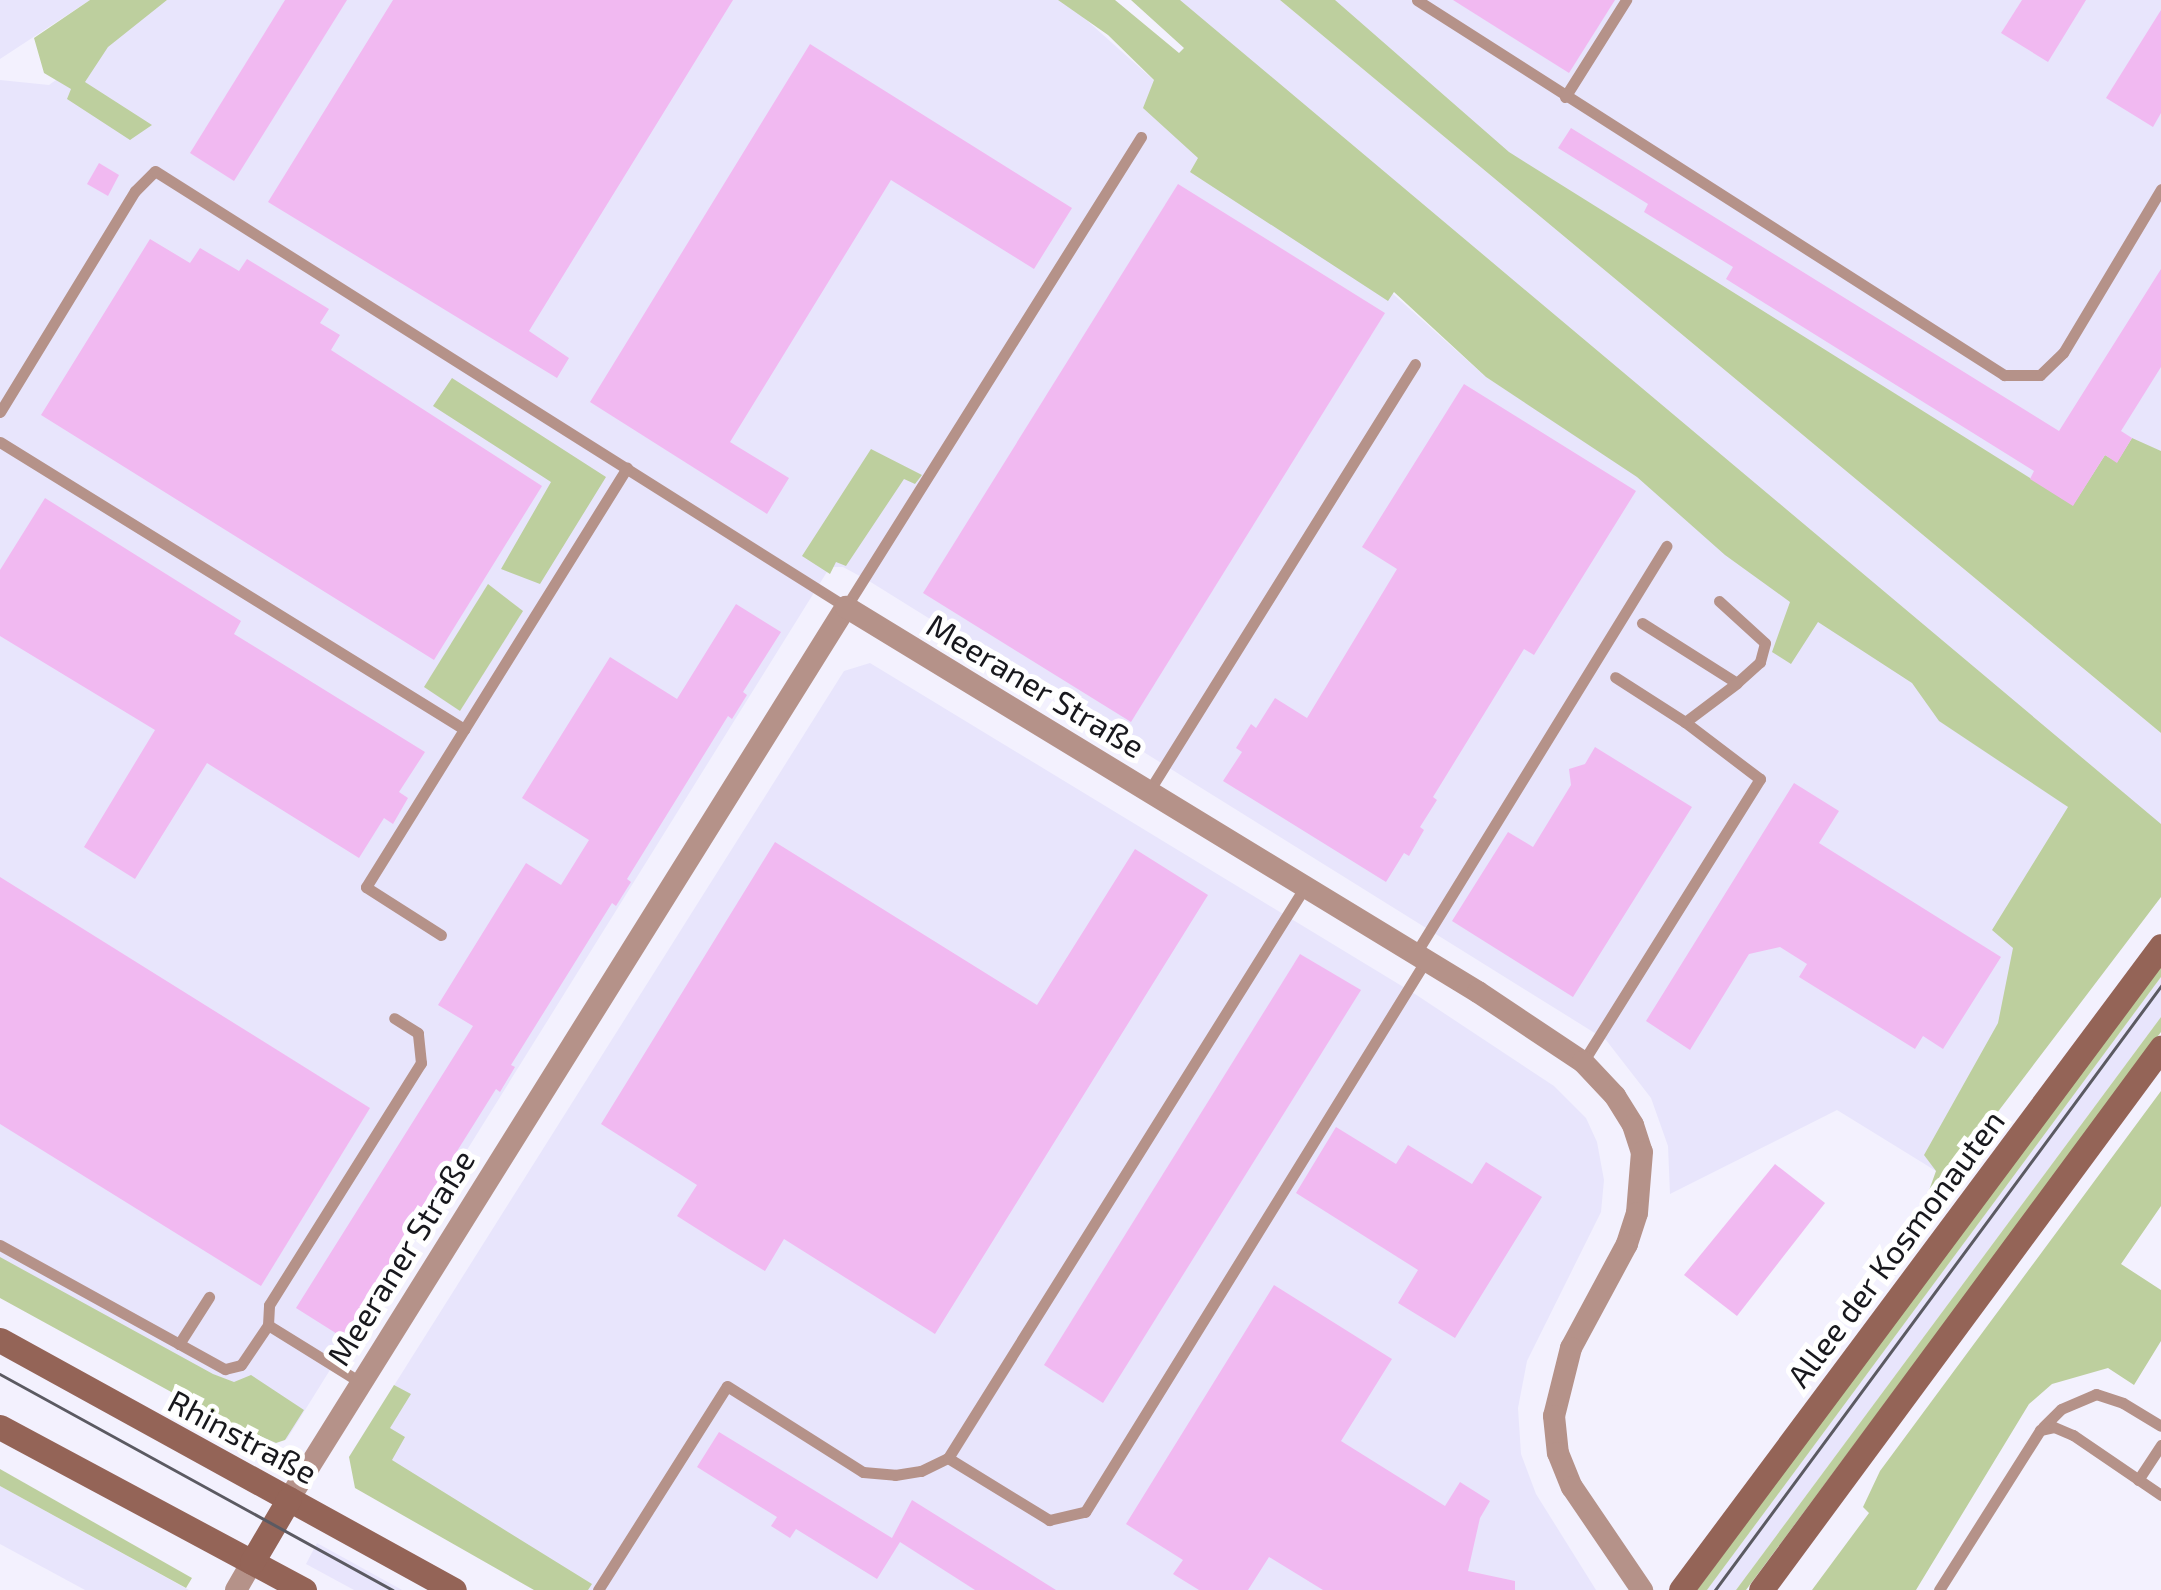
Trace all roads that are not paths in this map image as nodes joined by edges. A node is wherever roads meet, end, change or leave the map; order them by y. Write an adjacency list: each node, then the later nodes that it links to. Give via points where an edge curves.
1 (1417, 0): 3 (lane)
2 (1626, 0): 3 (lane)
3 (1565, 97): 5 (lane, via 2004,375 2040,374 2063,353)
4 (1141, 138): 12 (lane)
5 (2161, 189)
6 (1415, 364): 18 (lane)
7 (0, 412): 9 (lane, via 135,191 155,171)
8 (0, 442): 17 (lane)
9 (627, 468): 12 (lane); 17 (lane)
10 (1666, 546): 22 (lane)
11 (1719, 601): 15 (lane, via 1766,644 1760,662)
12 (846, 607): 18 (street, Meeraner Straße); 31 (street, Meeraner Straße)
13 (1642, 623): 15 (lane)
14 (1615, 677): 16 (lane)
15 (1737, 683): 16 (lane)
16 (1685, 722): 25 (lane, via 1760,779)
17 (464, 728): 20 (lane, via 366,887)
18 (1149, 792): 19 (street, Meeraner Straße)
19 (1306, 885): 22 (street, Meeraner Straße); 36 (lane)
20 (441, 935)
21 (2161, 946): 46 (main road, Allee der Kosmonauten)
22 (1421, 956): 25 (street, Meeraner Straße); 36 (lane, via 1085,1512 1049,1520)
23 (394, 1018): 28 (lane, via 418,1033 421,1063 270,1305)
24 (2161, 1048): 47 (main road)
25 (1584, 1062): 45 (street, Meeraner Straße, via 1633,1124 1642,1178 1627,1244 1560,1380 1554,1416 1558,1453 1601,1536)
26 (0, 1245): 30 (lane)
27 (209, 1296): 30 (lane)
28 (268, 1324): 30 (lane, via 240,1365 225,1368); 31 (lane)
29 (0, 1340): 39 (main road, Rhinstraße)
30 (179, 1344)
31 (360, 1382): 39 (street, Meeraner Straße)
32 (2161, 1426): 34 (lane, via 2096,1394 2061,1410)
33 (0, 1427): 40 (main road)
34 (2040, 1430): 37 (lane, via 2054,1426 2073,1435); 48 (lane)
35 (2161, 1445): 37 (lane)
36 (948, 1458): 44 (lane, via 894,1475 863,1472 727,1386)
37 (2138, 1480): 38 (lane)
38 (2161, 1495)
39 (289, 1499): 40 (main road); 43 (main road, Rhinstraße)
40 (252, 1562): 41 (street); 42 (main road)
41 (236, 1590)
42 (304, 1590)
43 (454, 1590)
44 (598, 1590)
45 (1642, 1590)
46 (1682, 1590)
47 (1761, 1590)
48 (1939, 1590)

